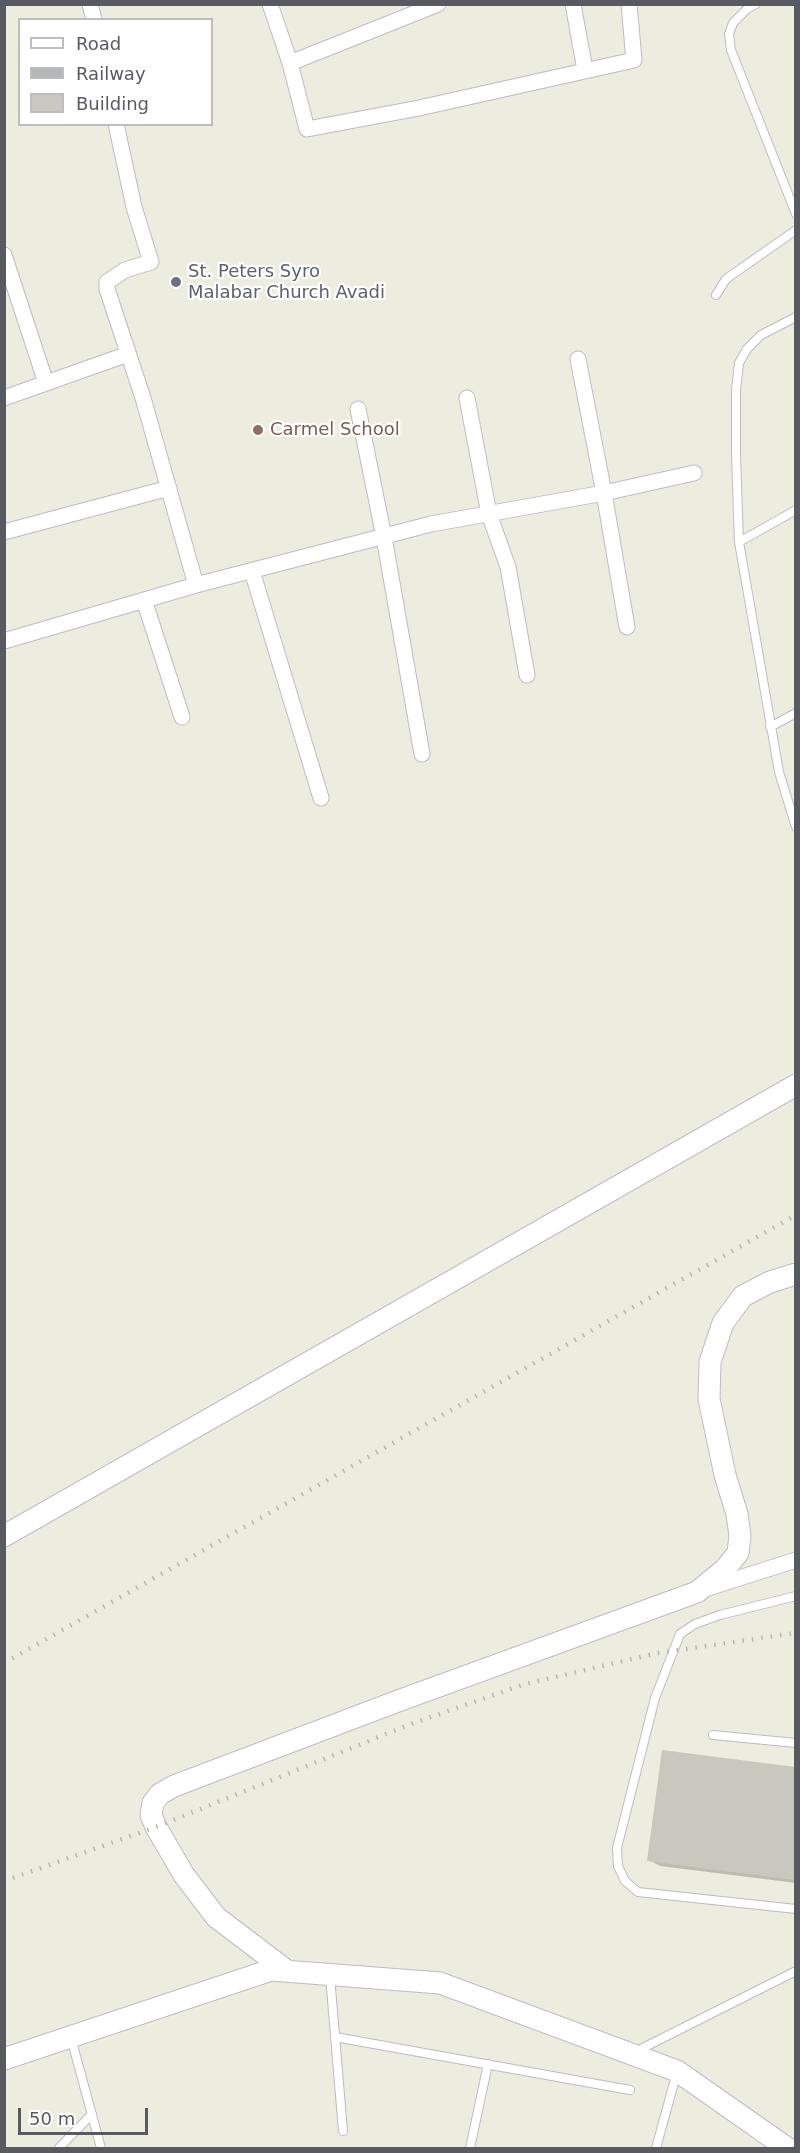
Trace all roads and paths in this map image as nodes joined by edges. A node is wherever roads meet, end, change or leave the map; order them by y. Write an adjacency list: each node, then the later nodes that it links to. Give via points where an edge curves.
1 (270, 4): 6 (street)
2 (438, 4): 6 (street)
3 (573, 4): 7 (street)
4 (629, 4): 7 (street, via 633,60)
5 (756, 4): 9 (lane, via 733,23 729,34 731,50)
6 (290, 63): 7 (street, via 307,129)
7 (585, 70)
8 (116, 126): 15 (street, via 134,207 152,262 125,270 106,282)
9 (793, 200): 10 (lane)
10 (795, 214)
11 (795, 230): 13 (lane, via 726,279)
12 (4, 255): 17 (street)
13 (716, 295)
14 (795, 317): 28 (lane, via 761,335 739,363)
15 (128, 354): 17 (street); 22 (street)
16 (578, 360): 23 (street)
17 (46, 383): 18 (street)
18 (4, 398)
19 (467, 398): 25 (street)
20 (358, 409): 27 (street)
21 (694, 473): 23 (street)
22 (169, 488): 26 (street); 30 (street)
23 (604, 493): 25 (street); 32 (street)
24 (795, 510): 28 (lane)
25 (489, 514): 27 (street); 34 (street, via 508,567)
26 (4, 532)
27 (384, 537): 29 (street); 38 (street)
28 (739, 542): 37 (lane)
29 (252, 571): 30 (street); 39 (street)
30 (196, 585): 31 (street)
31 (144, 600): 33 (street); 36 (street)
32 (627, 627)
33 (4, 641)
34 (526, 675)
35 (795, 713): 37 (lane)
36 (182, 717)
37 (770, 727): 40 (lane)
38 (423, 754)
39 (321, 798)
40 (795, 826)
41 (795, 1085): 43 (street)
42 (795, 1274): 45 (street, via 743,1296 723,1323 710,1362 709,1399 740,1536 738,1553)
43 (4, 1536)
44 (795, 1560): 45 (street)
45 (697, 1592): 50 (street, via 398,1701 160,1794 151,1815 184,1875 216,1917)
46 (795, 1596): 49 (lane, via 720,1615 680,1634 655,1698 617,1848 618,1866 625,1881 638,1892)
47 (713, 1735): 48 (lane)
48 (795, 1743)
49 (795, 1909)
50 (287, 1971): 52 (street); 53 (street, via 271,1970)
51 (795, 1971): 55 (lane)
52 (329, 1975): 54 (lane); 55 (street, via 440,1983)
53 (71, 2037): 56 (street); 60 (lane)
54 (335, 2037): 57 (lane); 61 (lane)
55 (631, 2054): 58 (street)
56 (4, 2059)
57 (488, 2064): 59 (lane); 64 (lane)
58 (677, 2071): 65 (lane); 66 (street)
59 (630, 2090)
60 (92, 2114): 62 (lane); 63 (lane)
61 (343, 2131)
62 (59, 2148)
63 (101, 2148)
64 (470, 2148)
65 (656, 2148)
66 (787, 2148)

